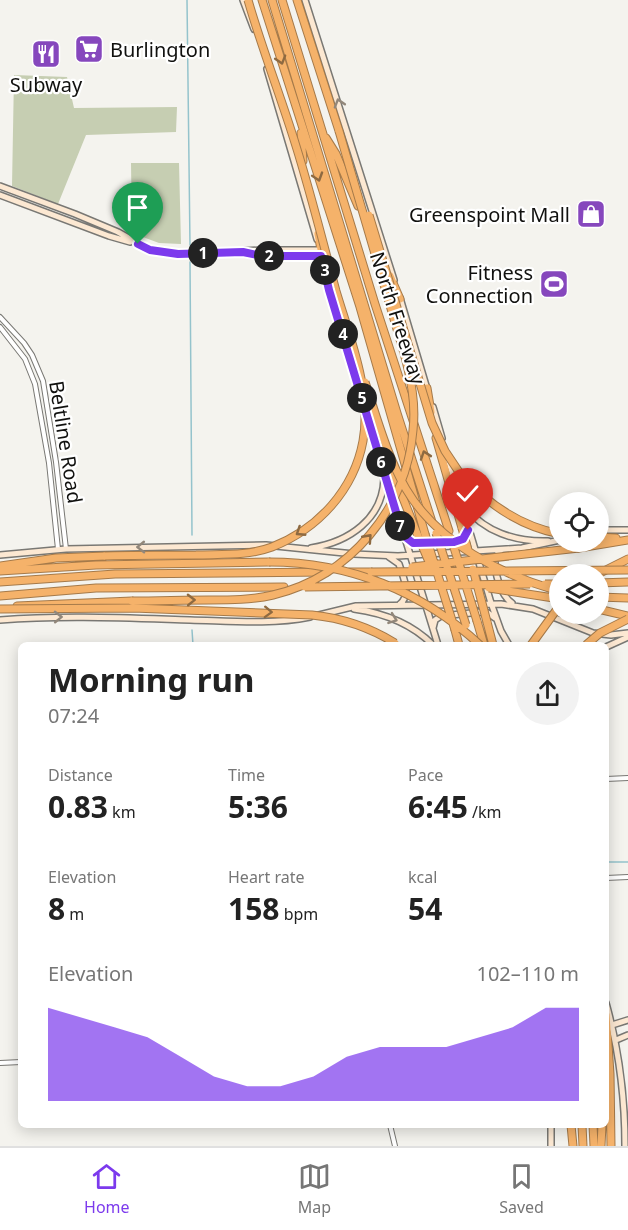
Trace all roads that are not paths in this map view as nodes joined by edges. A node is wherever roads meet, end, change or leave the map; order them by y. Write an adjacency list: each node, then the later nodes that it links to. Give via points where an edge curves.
1 (297, 0): 9 (highway)
2 (244, 1): 16 (main road); 21 (highway, bridge, via 297,147)
3 (263, 2): 7 (highway, North Freeway, one-way to 7)
4 (307, 2): 18 (main road, one-way to 4)
5 (273, 3): 76 (highway, North Freeway, bridge)
6 (283, 3): 8 (highway, North Freeway)
7 (300, 122): 17 (highway, via 302,158); 31 (highway, North Freeway, one-way to 31, via 360,307)
8 (319, 126): 18 (highway, via 336,154); 78 (highway, North Freeway, one-way to 8, bridge)
9 (339, 131): 29 (highway, bridge, via 376,237 427,408 445,451 471,486 496,507); 63 (highway, one-way to 9, bridge, via 273,595 306,584 334,568 377,528 396,496 407,465 414,429 413,397 405,353)
10 (0, 186): 11 (main road)
11 (8, 189): 12 (main road); 13 (main road)
12 (3, 196): 14 (main road)
13 (75, 214): 14 (main road); 15 (main road)
14 (72, 222): 15 (main road)
15 (138, 244): 16 (main road, via 178,254 262,250)
16 (320, 253): 17 (main road)
17 (329, 290): 22 (main road)
18 (400, 299): 23 (main road)
19 (0, 317): 37 (street, Beltline Road, via 24,343 43,381)
20 (0, 327): 36 (street, Beltline Road, via 25,359 35,384)
21 (350, 340): 45 (highway, one-way to 45, bridge, via 365,409 359,456 349,482 333,504 303,531 272,547 246,553 70,557); 54 (highway, bridge, via 394,465 419,507 480,558)
22 (357, 382): 24 (main road); 31 (highway)
23 (427, 388): 25 (main road); 26 (highway, via 434,431)
24 (383, 471): 30 (main road); 38 (main road, via 384,488 379,503 363,525 336,543)
25 (462, 501): 26 (main road); 33 (main road, via 490,529 504,535)
26 (465, 526): 30 (main road, via 468,530 463,539 454,542 413,543); 40 (main road); 79 (highway, bridge)
27 (609, 530): 28 (main road)
28 (628, 530)
29 (549, 534)
30 (403, 535): 42 (main road)
31 (421, 535): 75 (highway, North Freeway, bridge)
32 (609, 538): 34 (highway)
33 (549, 539)
34 (628, 539): 48 (highway, bridge)
35 (549, 541): 39 (main road)
36 (58, 549): 37 (main road); 41 (main road)
37 (66, 549): 38 (main road, one-way to 37, via 266,545)
38 (303, 549): 43 (main road)
39 (501, 550): 40 (main road); 62 (main road, via 494,560 507,599)
40 (475, 552): 42 (main road); 59 (main road)
41 (0, 555)
42 (409, 555): 43 (main road); 60 (main road)
43 (387, 556): 61 (main road, via 399,564 407,592)
44 (628, 559): 46 (highway)
45 (0, 568): 77 (highway, bridge, via 280,562 319,565 370,578 411,596)
46 (609, 568)
47 (628, 570): 48 (highway, bridge)
48 (371, 572): 49 (highway, bridge, via 75,576)
49 (0, 582)
50 (628, 582): 51 (highway)
51 (609, 583)
52 (549, 584): 53 (highway, bridge)
53 (444, 585): 55 (highway, bridge, via 96,588); 56 (highway, bridge)
54 (549, 588)
55 (0, 596)
56 (549, 597)
57 (609, 597): 58 (highway)
58 (628, 598)
59 (491, 603): 60 (main road); 62 (main road); 69 (main road)
60 (424, 604): 61 (main road); 70 (main road)
61 (399, 605): 64 (main road)
62 (517, 606): 71 (main road, via 593,633)
63 (0, 608): 72 (highway, one-way to 72, bridge, via 312,615 361,625)
64 (346, 608): 67 (main road, one-way to 64, via 84,617 251,623 307,618); 73 (main road, one-way to 73, via 402,622)
65 (609, 612): 66 (highway)
66 (628, 618): 82 (highway, bridge)
67 (0, 620)
68 (549, 620): 81 (highway, bridge)
69 (498, 624): 70 (main road, via 485,612 441,616 435,620); 80 (main road)
70 (434, 632): 74 (main road)
71 (628, 635): 83 (main road)
72 (392, 642)
73 (429, 642)
74 (437, 642)
75 (458, 642)
76 (471, 642)
77 (476, 642)
78 (483, 642)
79 (492, 642)
80 (507, 642)
81 (533, 642)
82 (590, 642)
83 (609, 645)
84 (609, 778): 85 (street)
85 (628, 778)
86 (628, 877): 87 (street)
87 (609, 878)
88 (609, 1014): 90 (main road)
89 (628, 1020): 90 (main road)
90 (612, 1025): 92 (main road)
91 (628, 1035): 92 (main road)
92 (616, 1040): 109 (main road)
93 (609, 1059): 108 (highway)
94 (18, 1062): 95 (street)
95 (0, 1063)
96 (391, 1128): 102 (street)
97 (551, 1128): 103 (main road)
98 (572, 1128): 104 (highway)
99 (582, 1128): 105 (highway)
100 (593, 1128): 106 (highway)
101 (602, 1128): 107 (highway)
102 (395, 1146)
103 (551, 1146)
104 (573, 1146)
105 (583, 1146)
106 (594, 1146)
107 (601, 1146)
108 (611, 1146)
109 (626, 1146)

